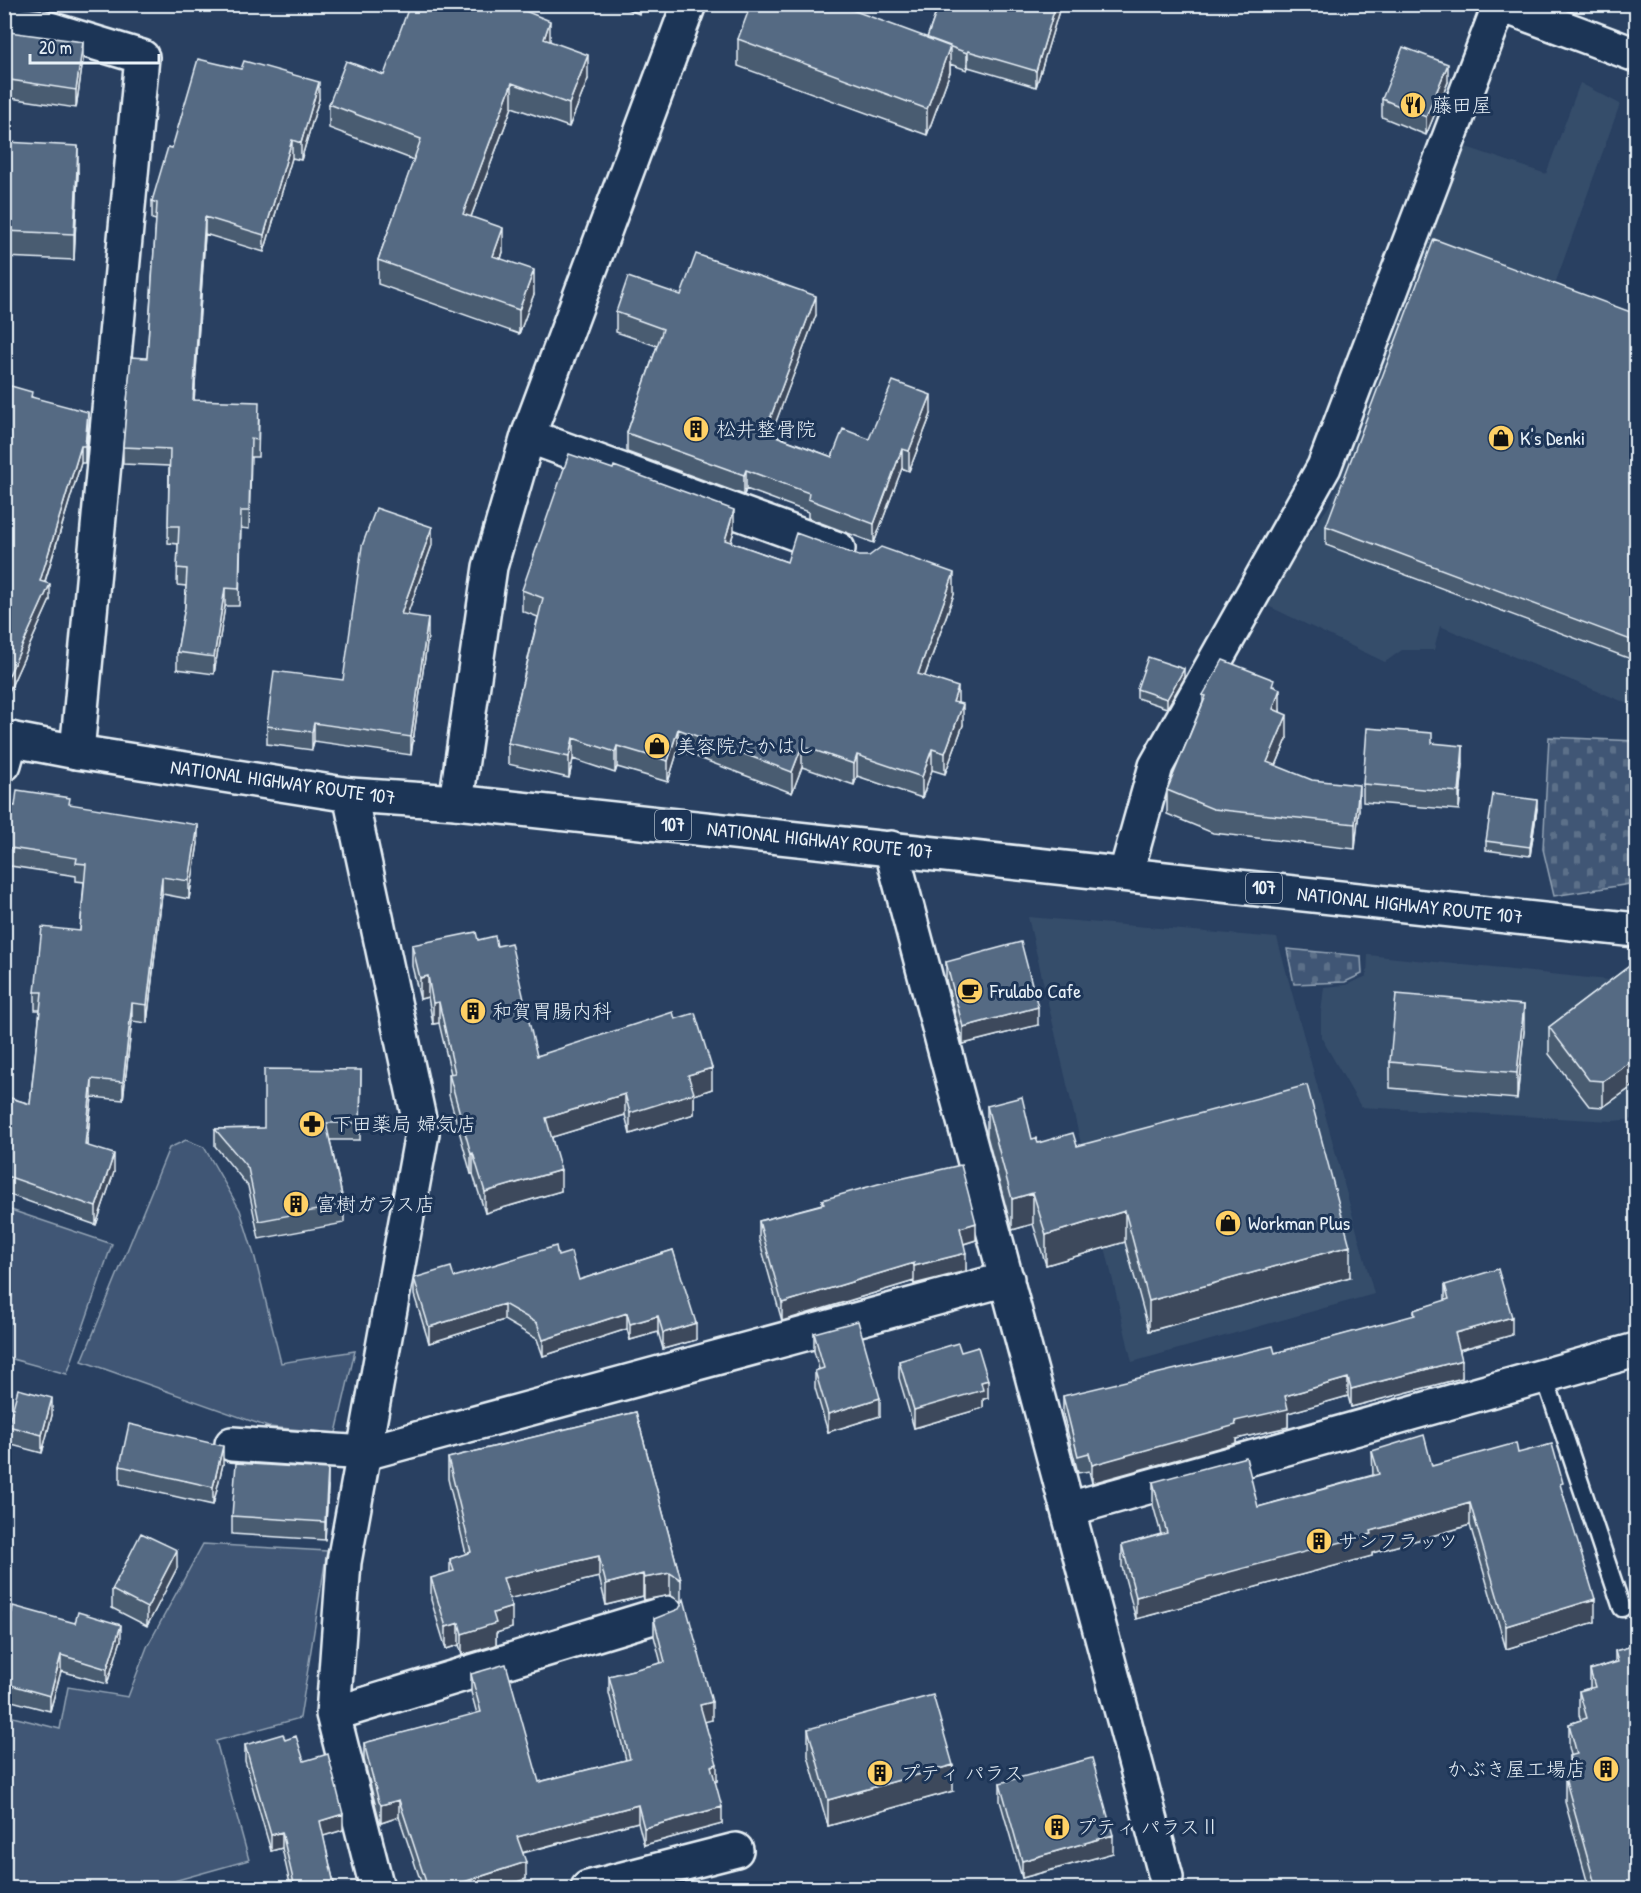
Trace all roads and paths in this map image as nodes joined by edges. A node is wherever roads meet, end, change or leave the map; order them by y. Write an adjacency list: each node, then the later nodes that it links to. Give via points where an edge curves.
1 (689, 4): 6 (main road)
2 (1500, 5): 5 (main road); 13 (main road, via 1324,467 1156,766)
3 (43, 16): 4 (main road); 9 (main road, via 141,57)
4 (4, 23)
5 (1636, 55)
6 (528, 436): 7 (main road); 11 (main road, via 490,567)
7 (865, 559)
8 (7, 747): 9 (main road, NATIONAL HIGHWAY ROUTE 107 / 107)
9 (77, 752): 10 (main road, NATIONAL HIGHWAY ROUTE 107 / 107)
10 (350, 795): 11 (main road, NATIONAL HIGHWAY ROUTE 107 / 107); 19 (main road, via 422,1133)
11 (456, 802): 12 (main road, NATIONAL HIGHWAY ROUTE 107 / 107)
12 (891, 848): 13 (main road, NATIONAL HIGHWAY ROUTE 107 / 107); 15 (main road)
13 (1126, 873): 14 (main road, NATIONAL HIGHWAY ROUTE 107 / 107)
14 (1636, 930)
15 (1007, 1279): 19 (main road); 20 (main road)
16 (1636, 1350): 17 (main road)
17 (1544, 1375): 20 (main road); 21 (lane)
18 (232, 1444): 19 (main road)
19 (364, 1453): 23 (main road, via 344,1562)
20 (1069, 1509): 25 (main road)
21 (1622, 1608)
22 (666, 1613): 23 (main road)
23 (333, 1714): 26 (main road)
24 (736, 1850): 27 (main road)
25 (1166, 1877)
26 (377, 1888)
27 (588, 1888)

